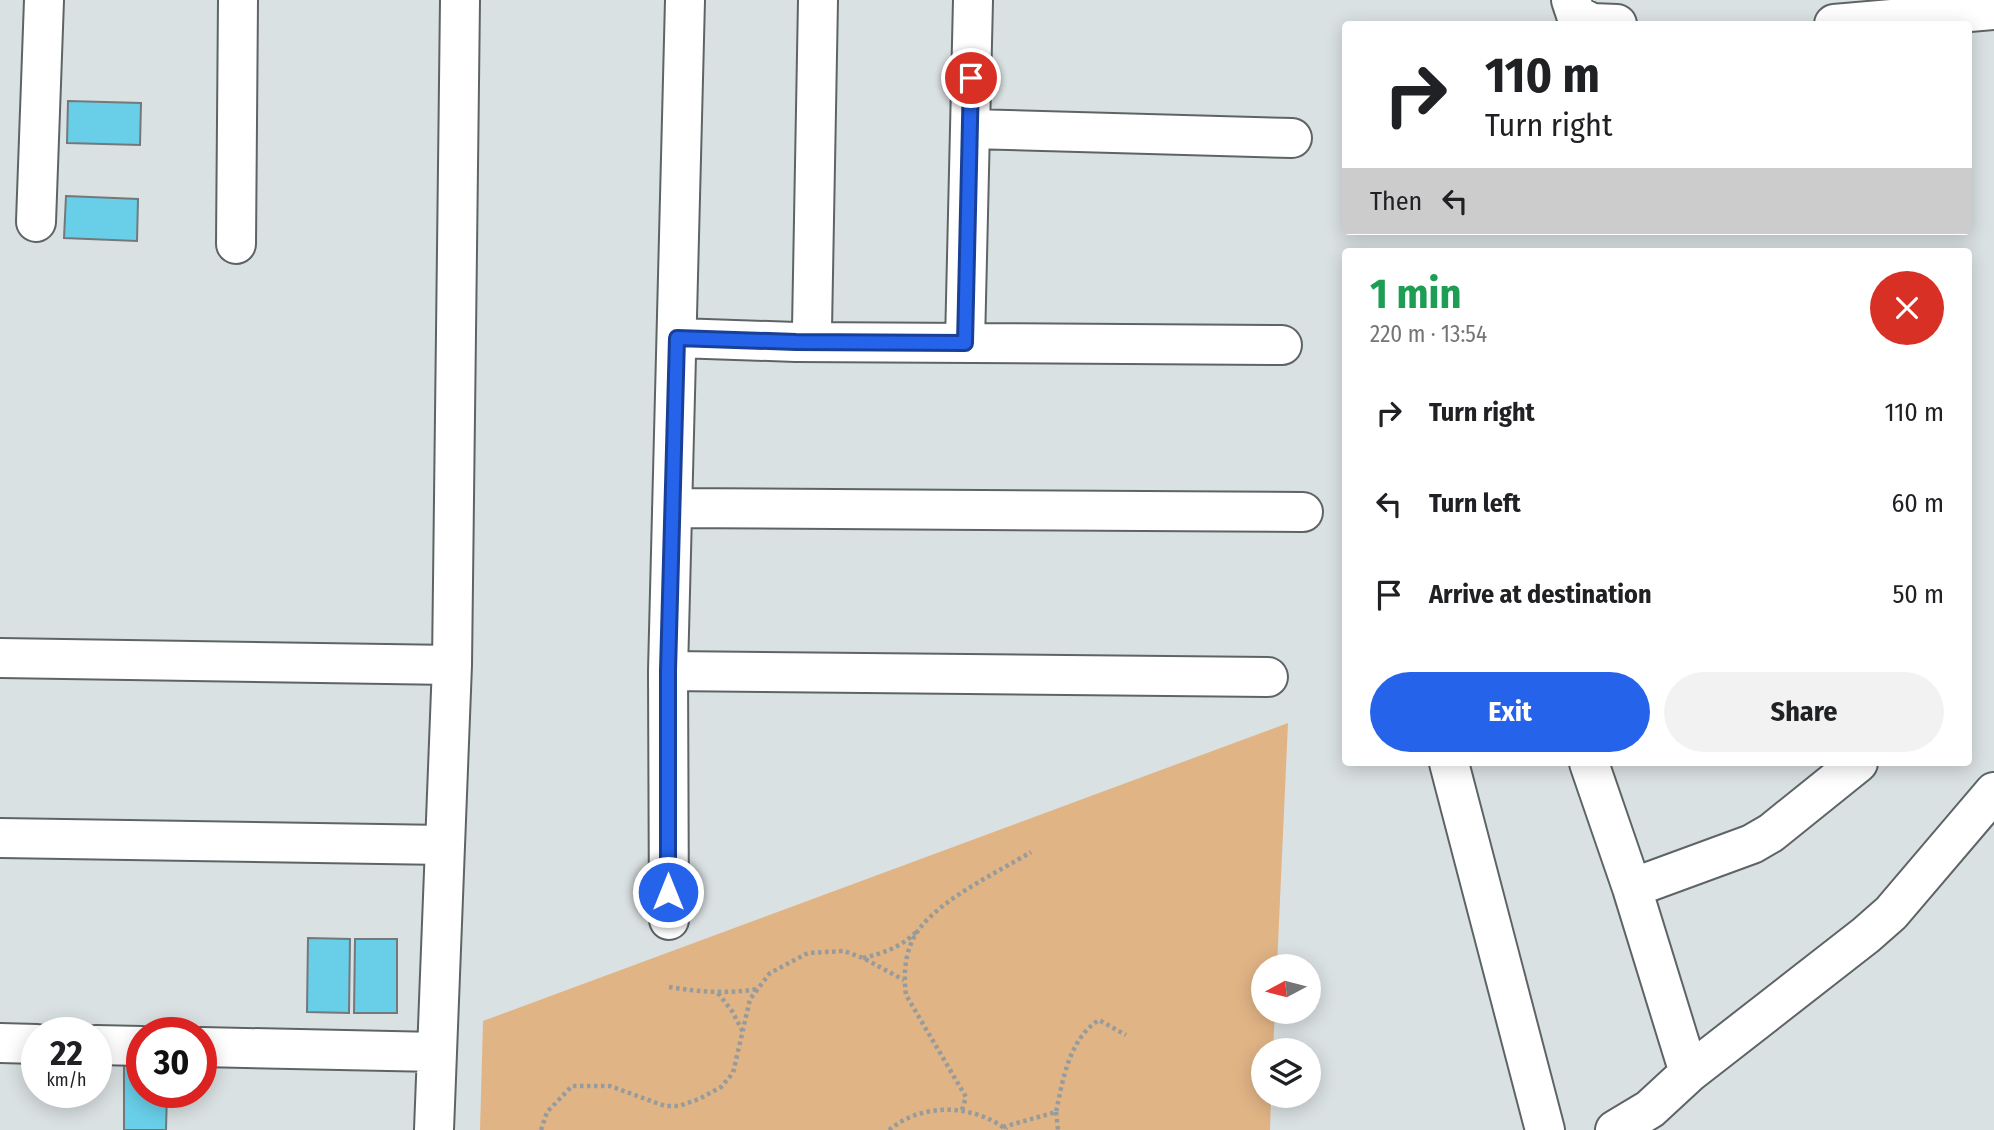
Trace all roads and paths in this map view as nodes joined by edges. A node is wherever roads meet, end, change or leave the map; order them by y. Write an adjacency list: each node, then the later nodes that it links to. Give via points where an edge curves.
1 (44, 0): 13 (street)
2 (238, 0): 14 (street)
3 (460, 0): 22 (street)
4 (685, 0): 15 (street)
5 (818, 0): 16 (street, via 812,329)
6 (973, 0): 11 (street)
7 (1571, 0): 9 (street, via 1576,15)
8 (1994, 10): 10 (street)
9 (1588, 21)
10 (1868, 21)
11 (970, 129): 12 (street); 17 (street)
12 (1292, 138)
13 (36, 222)
14 (236, 244)
15 (677, 338): 16 (street); 19 (street)
16 (796, 342): 17 (street)
17 (965, 343): 18 (street)
18 (1282, 345)
19 (672, 508): 20 (street); 23 (street)
20 (1303, 512)
21 (0, 658): 22 (street)
22 (452, 665): 30 (street)
23 (668, 671): 24 (street); 33 (street)
24 (1268, 677)
25 (1450, 766): 54 (street)
26 (1589, 766): 32 (street)
27 (1854, 766): 32 (street, via 1752,844)
28 (1994, 792): 46 (street, via 1891,913)
29 (0, 838): 30 (street)
30 (445, 845): 45 (street)
31 (1031, 852): 34 (path, via 944,904)
32 (1632, 888): 46 (street)
33 (668, 920)
34 (919, 929): 35 (path, via 885,953); 36 (path, via 908,953)
35 (863, 958): 36 (path); 38 (path, via 844,951 808,953 770,973)
36 (904, 980): 47 (path, via 906,995 966,1097)
37 (670, 987): 39 (path)
38 (758, 989): 39 (path); 40 (path, via 750,999)
39 (718, 993): 40 (path)
40 (743, 1032): 51 (path, via 733,1073 721,1087 699,1099 679,1107 665,1106 610,1086 572,1086 547,1112)
41 (1126, 1035): 48 (path, via 1099,1020 1087,1028 1065,1071)
42 (0, 1043): 43 (street)
43 (21, 1044)
44 (217, 1047): 45 (street)
45 (437, 1052): 50 (street)
46 (1689, 1073): 55 (street, via 1650,1109)
47 (962, 1110): 49 (path); 52 (path, via 933,1110 902,1119)
48 (1056, 1112): 49 (path); 53 (path)
49 (1005, 1128)
50 (434, 1130)
51 (541, 1130)
52 (889, 1130)
53 (1058, 1130)
54 (1545, 1130)
55 (1615, 1130)

